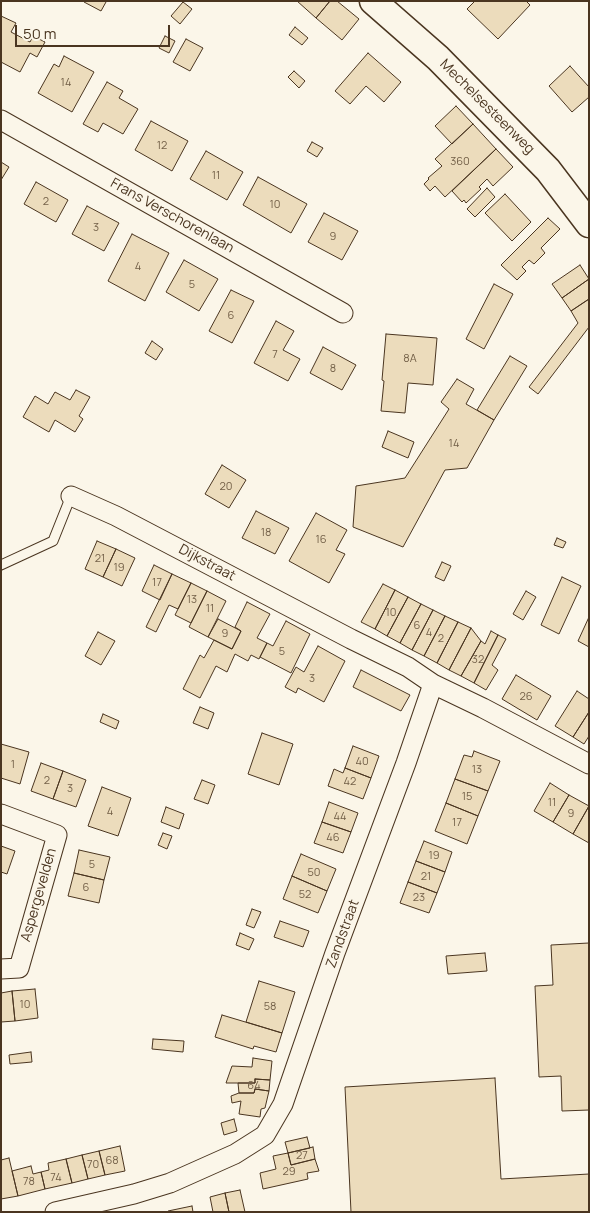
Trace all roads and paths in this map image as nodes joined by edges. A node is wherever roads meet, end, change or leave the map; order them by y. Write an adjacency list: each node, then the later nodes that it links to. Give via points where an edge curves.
1 (373, 1): 3 (main road, Mechelsesteenweg, via 438,58 548,170)
2 (1, 120): 4 (street, Frans Verschorenlaan)
3 (589, 224)
4 (343, 313)
5 (71, 496): 6 (lane, Dijkstraat, via 53,541); 7 (street, Dijkstraat, via 116,516 408,667)
6 (1, 565)
7 (433, 684): 8 (street); 11 (street, Zandstraat, via 283,1104 265,1135 235,1154 170,1182 134,1194)
8 (589, 764)
9 (1, 814): 10 (street, Aspergevelden, via 57,835 19,968)
10 (1, 969)
11 (55, 1212)

